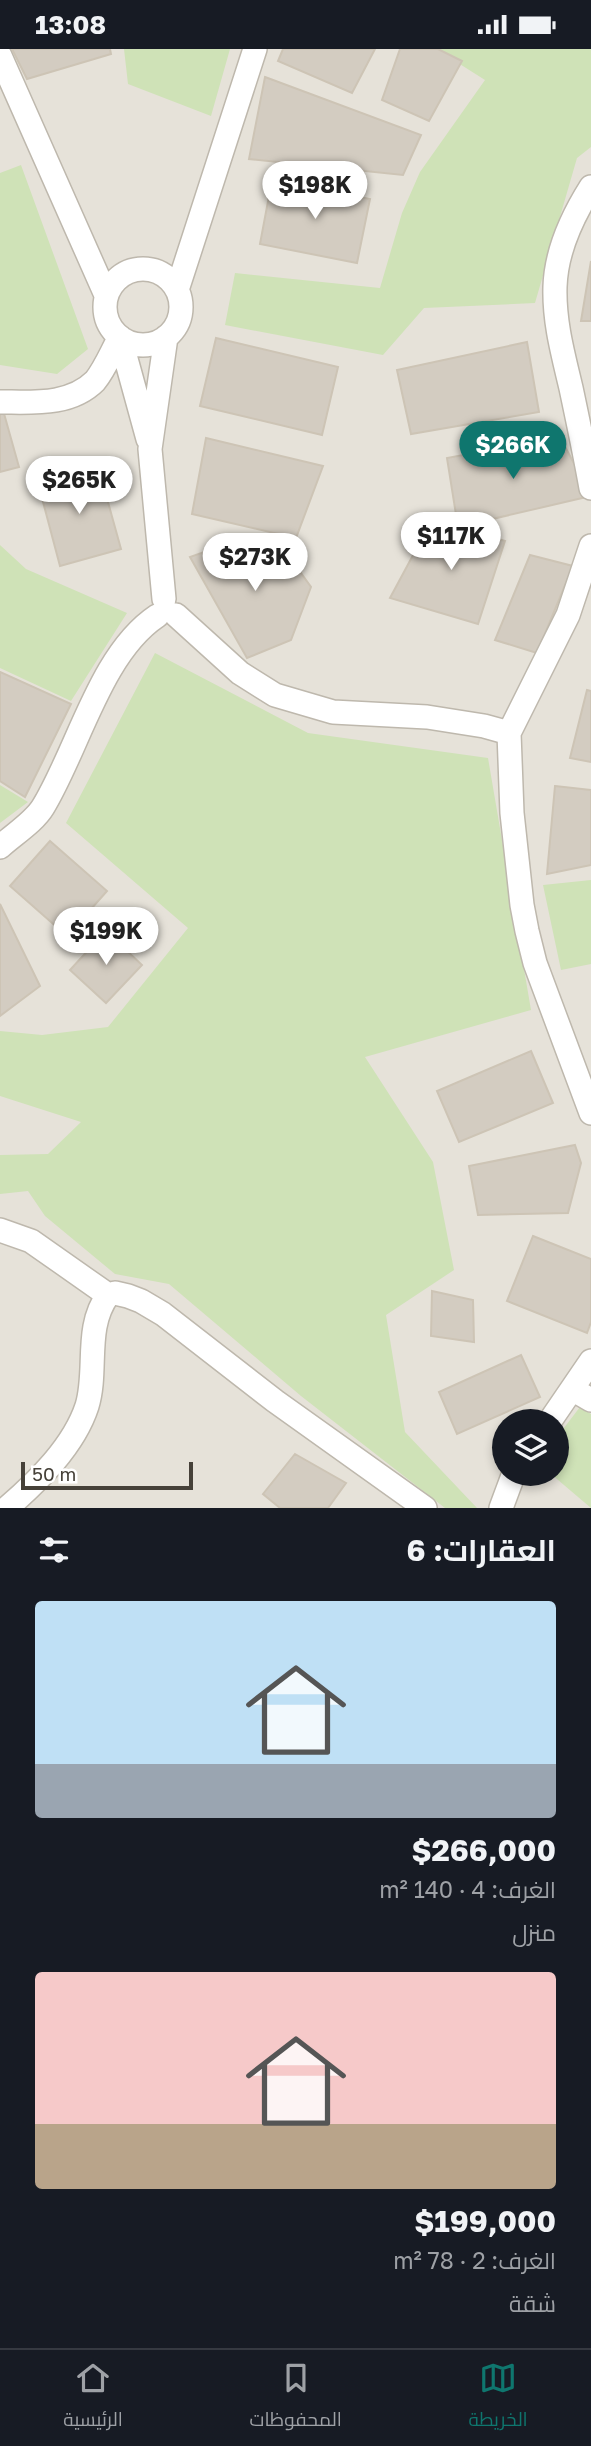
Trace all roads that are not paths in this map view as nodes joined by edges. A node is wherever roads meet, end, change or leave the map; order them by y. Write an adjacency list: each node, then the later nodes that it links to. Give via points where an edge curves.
1 (255, 49): 4 (street)
2 (0, 56): 5 (street)
3 (591, 187): 10 (street, via 562,247 555,285 556,323)
4 (177, 290): 5 (street, via 158,272 146,269 122,276); 7 (street, via 180,316)
5 (106, 295): 6 (street, via 107,318)
6 (120, 337): 7 (street, via 142,345); 8 (street, via 96,379 76,395 43,402); 9 (street)
7 (166, 337): 9 (street)
8 (0, 403)
9 (150, 449): 12 (street)
10 (591, 488)
11 (591, 547): 13 (street, via 568,615)
12 (166, 610): 13 (street, via 240,673 275,695 333,712 427,717); 14 (street, via 143,626 104,681 42,810)
13 (509, 733): 15 (street, via 512,813 527,931)
14 (0, 847)
15 (591, 1113)
16 (0, 1230): 17 (street, via 31,1241)
17 (108, 1295): 22 (street, via 97,1317 87,1406 77,1429 26,1492); 23 (street, via 128,1296 163,1314)
18 (591, 1361): 19 (street)
19 (582, 1394): 20 (street)
20 (564, 1409)
21 (509, 1486): 24 (street)
22 (7, 1508)
23 (425, 1508)
24 (501, 1508)

